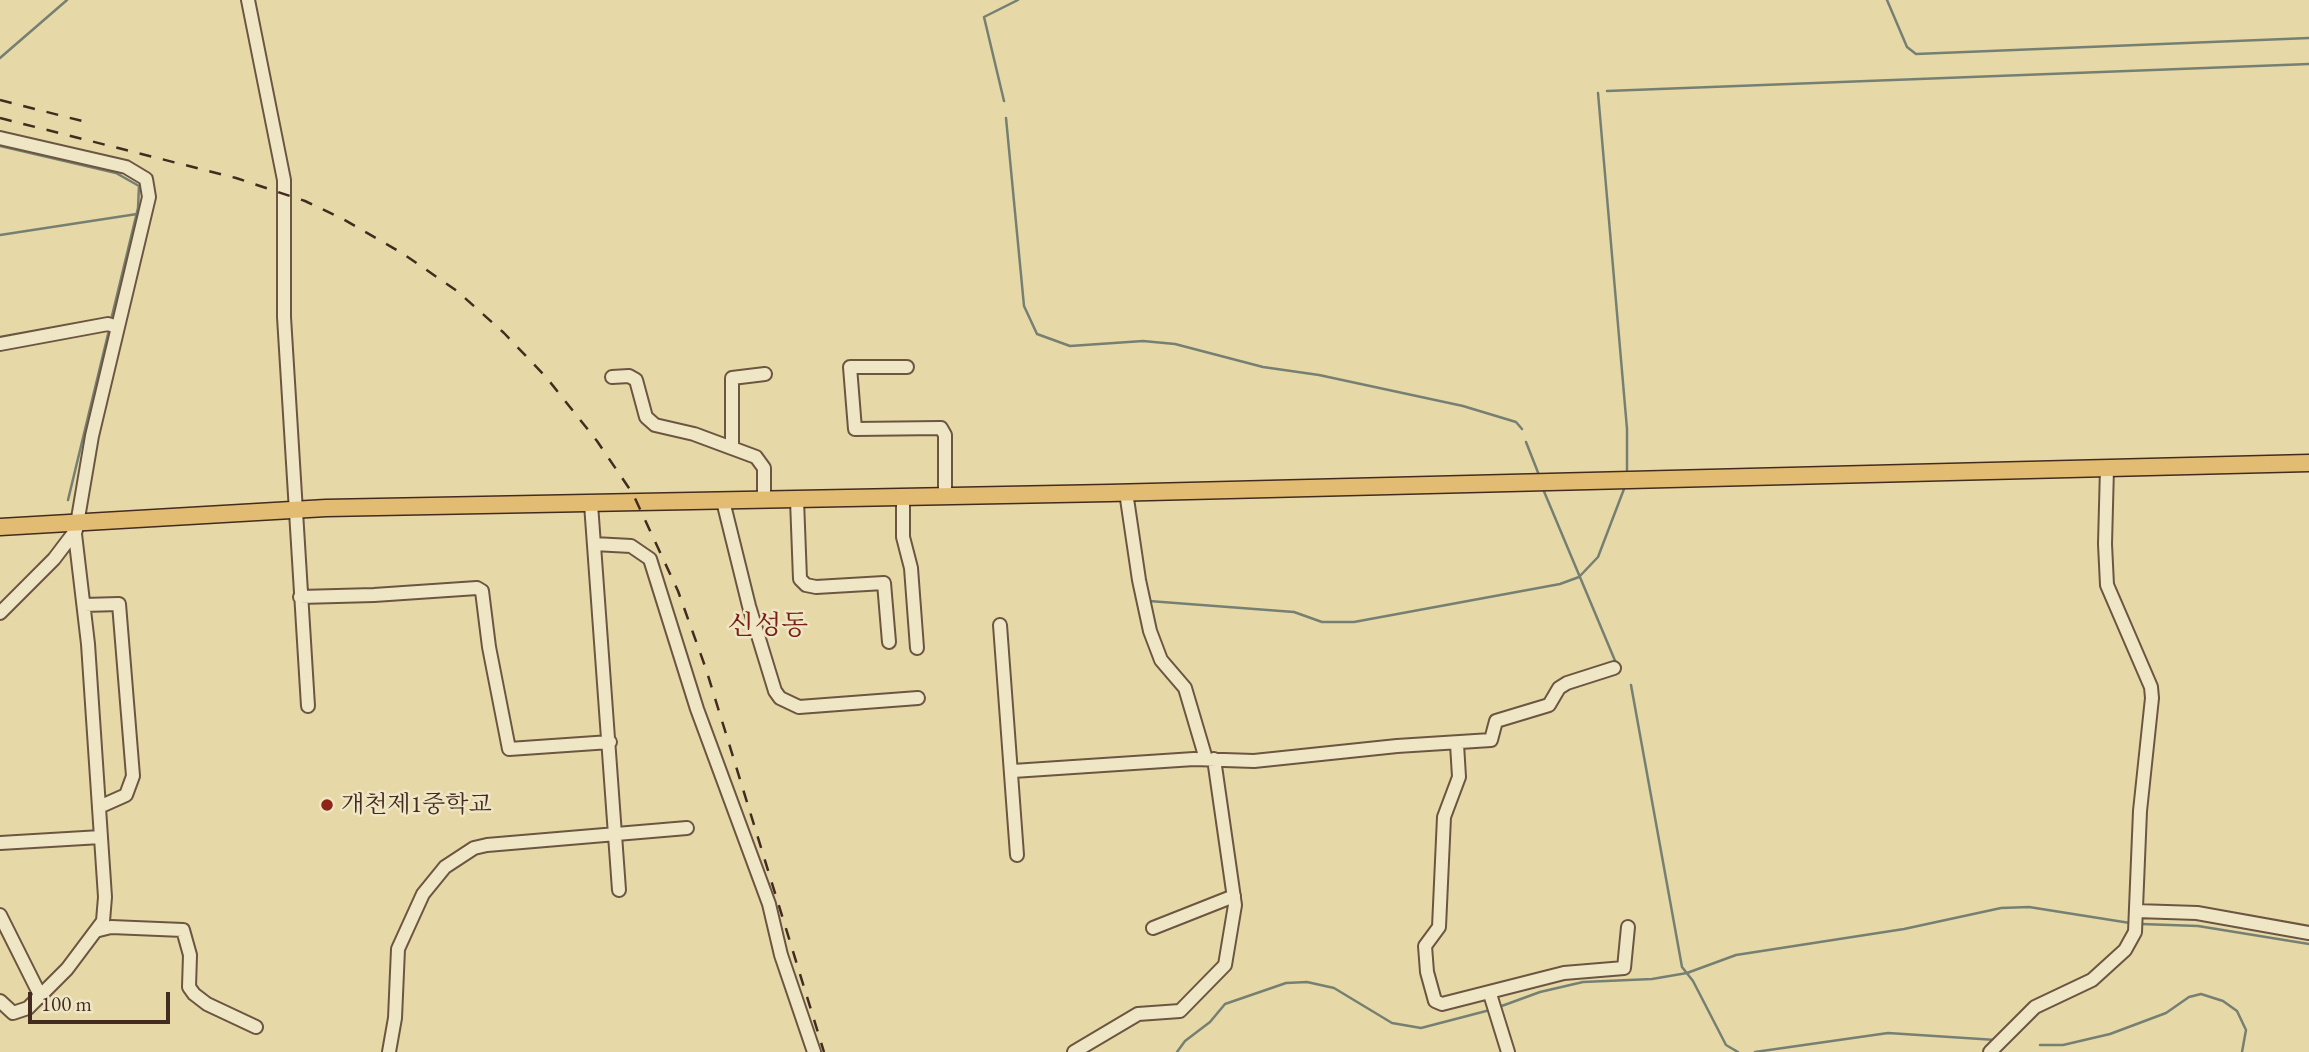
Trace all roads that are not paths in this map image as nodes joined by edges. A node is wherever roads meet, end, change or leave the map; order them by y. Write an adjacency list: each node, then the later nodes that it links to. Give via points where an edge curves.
1 (248, 0): 18 (street, via 284,180 284,317)
2 (0, 138): 3 (street, via 126,167 146,179 147,208)
3 (113, 326): 4 (street); 19 (street)
4 (0, 344)
5 (907, 367): 12 (street, via 850,367 855,429 942,428)
6 (765, 374): 8 (street, via 732,378)
7 (612, 377): 8 (street, via 636,380 646,417 654,425)
8 (732, 447): 15 (street, via 761,461)
9 (2309, 463): 10 (main road)
10 (2107, 468): 11 (main road); 43 (street, via 2107,585 2152,698 2140,811)
11 (1126, 492): 12 (main road); 33 (street, via 1150,631 1161,660 1185,688)
12 (945, 496): 13 (main road)
13 (902, 497): 14 (main road); 27 (street)
14 (797, 499): 15 (main road); 26 (street, via 800,579 816,587 884,583)
15 (764, 500): 16 (main road)
16 (723, 501): 17 (main road); 29 (street, via 749,606 780,698 799,707)
17 (591, 504): 18 (main road); 21 (street)
18 (295, 509): 19 (main road); 22 (street)
19 (77, 525): 20 (main road); 23 (street, via 74,546); 24 (street, via 54,559)
20 (0, 527)
21 (594, 544): 31 (street); 54 (street, via 631,546 650,559 697,709 769,904)
22 (300, 597): 30 (street); 31 (street, via 477,588 482,591 509,749)
23 (84, 605): 35 (street); 35 (street, via 119,604 133,776 126,795)
24 (0, 613)
25 (1000, 625): 34 (street)
26 (889, 642)
27 (917, 648)
28 (1614, 668): 32 (street, via 1567,683 1549,705 1496,721 1491,740)
29 (918, 698)
30 (307, 706)
31 (610, 742): 37 (street)
32 (1457, 744): 33 (street, via 1254,761); 49 (street, via 1459,777 1444,817 1439,927 1427,940 1424,957 1437,1003)
33 (1210, 759): 34 (street); 42 (street)
34 (1013, 771): 40 (street)
35 (99, 807): 38 (street)
36 (687, 828): 37 (street)
37 (616, 834): 41 (street); 53 (street, via 487,845 445,867 423,894 398,949)
38 (101, 837): 39 (street); 47 (street, via 105,909)
39 (0, 843)
40 (1017, 855)
41 (620, 890)
42 (1234, 895): 46 (street); 55 (street, via 1225,965 1187,1007 1138,1014)
43 (2136, 911): 48 (street, via 2197,913); 57 (street, via 2135,932 2125,950 2085,985 2035,1007)
44 (0, 915): 50 (street)
45 (1628, 927): 49 (street, via 1624,968 1564,974)
46 (1153, 928)
47 (99, 930): 50 (street); 52 (street, via 184,930 190,955 189,987 194,994)
48 (2309, 933)
49 (1490, 994): 56 (street)
50 (41, 997): 51 (street, via 13,1013)
51 (0, 1001)
52 (256, 1027)
53 (389, 1052)
54 (814, 1052)
55 (1074, 1052)
56 (1508, 1052)
57 (1990, 1052)

